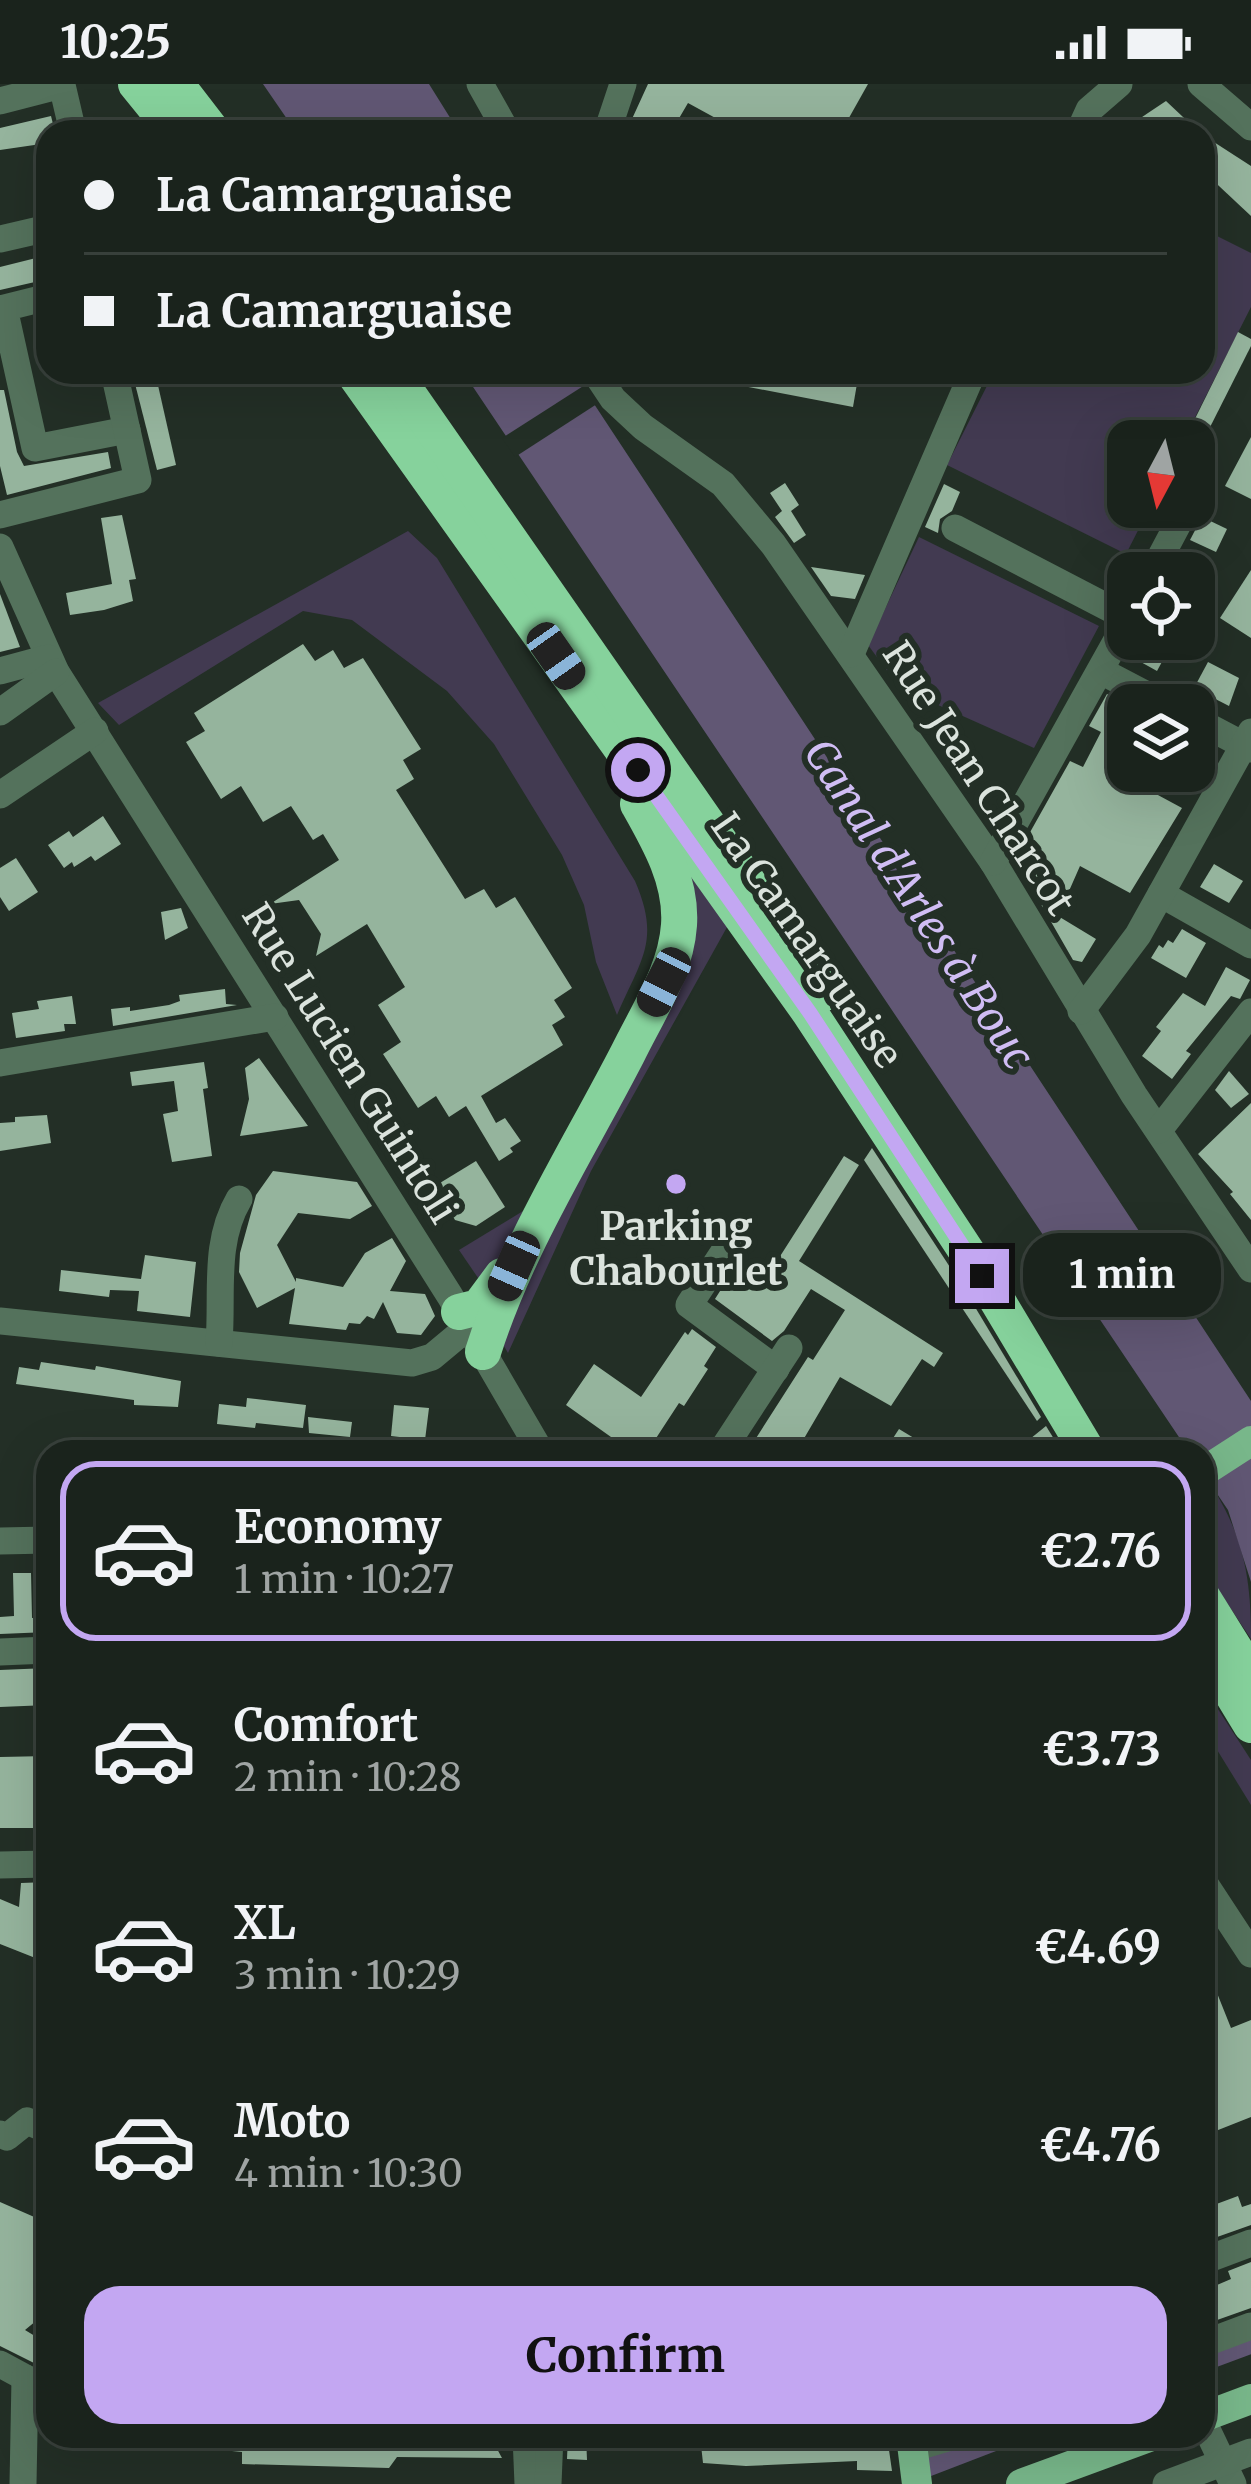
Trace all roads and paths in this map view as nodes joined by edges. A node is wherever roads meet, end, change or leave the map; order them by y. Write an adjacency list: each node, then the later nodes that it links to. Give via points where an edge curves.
1 (136, 84): 9 (highway)
2 (176, 84): 10 (highway)
3 (479, 84): 11 (street)
4 (623, 84): 12 (street)
5 (1118, 84): 13 (street)
6 (1201, 84): 14 (street)
7 (0, 101): 8 (street, via 62,85)
8 (70, 120)
9 (165, 120)
10 (204, 120)
11 (500, 120)
12 (611, 120)
13 (1084, 120)
14 (1251, 127)
15 (36, 231): 16 (street)
16 (0, 239)
17 (36, 300): 23 (street, via 4,308 35,448)
18 (117, 384): 23 (street)
19 (362, 384): 26 (highway, La Camarguaise)
20 (401, 384): 57 (highway, La Camarguaise, via 790,940)
21 (603, 384): 29 (street, Rue Jean Charcot, via 643,428 748,509)
22 (968, 384): 29 (street)
23 (127, 430): 24 (street, via 138,480)
24 (0, 515)
25 (955, 528): 28 (street)
26 (475, 541): 52 (highway, via 615,761 665,854 680,921 664,982); 56 (highway, La Camarguaise, via 810,1013)
27 (0, 547): 31 (street, Rue Lucien Guintoli)
28 (1107, 608)
29 (850, 654): 40 (street, Rue Jean Charcot)
30 (1107, 659): 33 (street)
31 (52, 665): 32 (street); 35 (street); 36 (street, Rue Lucien Guintoli)
32 (0, 671)
33 (1101, 671): 34 (street); 40 (street)
34 (1126, 684)
35 (0, 712)
36 (90, 724): 39 (street); 45 (street, Rue Lucien Guintoli)
37 (1215, 728): 38 (street)
38 (1248, 742): 41 (street)
39 (0, 795)
40 (993, 862): 43 (street, Rue Jean Charcot)
41 (1161, 894): 42 (street); 43 (street)
42 (1251, 945)
43 (1082, 1011): 47 (street, Rue Jean Charcot)
44 (1251, 1012): 47 (street)
45 (275, 1017): 46 (street); 52 (street, Rue Lucien Guintoli)
46 (0, 1063)
47 (1159, 1130): 50 (street, Rue Jean Charcot)
48 (239, 1198): 53 (street, via 220,1261)
49 (733, 1238): 55 (street, via 689,1305 783,1358)
50 (1251, 1269)
51 (0, 1321): 53 (street)
52 (470, 1330): 53 (street, via 412,1363); 54 (street, Rue Lucien Guintoli)
53 (219, 1343)
54 (534, 1440)
55 (729, 1440)
56 (1081, 1440)
57 (1109, 1440)
58 (1251, 1441): 59 (main road)
59 (1215, 1464)
60 (0, 1540): 61 (street)
61 (36, 1540)
62 (1215, 1617): 66 (highway)
63 (36, 1650): 64 (street)
64 (0, 1652)
65 (1215, 1666): 67 (highway)
66 (1251, 1675)
67 (1251, 1725)
68 (36, 1864): 69 (street)
69 (0, 1865)
70 (1215, 1899): 71 (street)
71 (1251, 1954)
72 (36, 2125): 73 (street)
73 (0, 2134)
74 (1251, 2243): 75 (street)
75 (1215, 2256)
76 (1251, 2326): 77 (street)
77 (1215, 2340)
78 (29, 2381): 81 (street); 90 (street)
79 (1251, 2399): 80 (main road)
80 (1215, 2414)
81 (36, 2436)
82 (37, 2448): 91 (street)
83 (526, 2448): 92 (street)
84 (550, 2448): 93 (street)
85 (913, 2448): 94 (main road)
86 (1119, 2448): 95 (main road)
87 (1251, 2452): 88 (street)
88 (1227, 2473): 89 (street)
89 (1176, 2482)
90 (20, 2484)
91 (42, 2484)
92 (527, 2484)
93 (548, 2484)
94 (917, 2484)
95 (1021, 2484)

